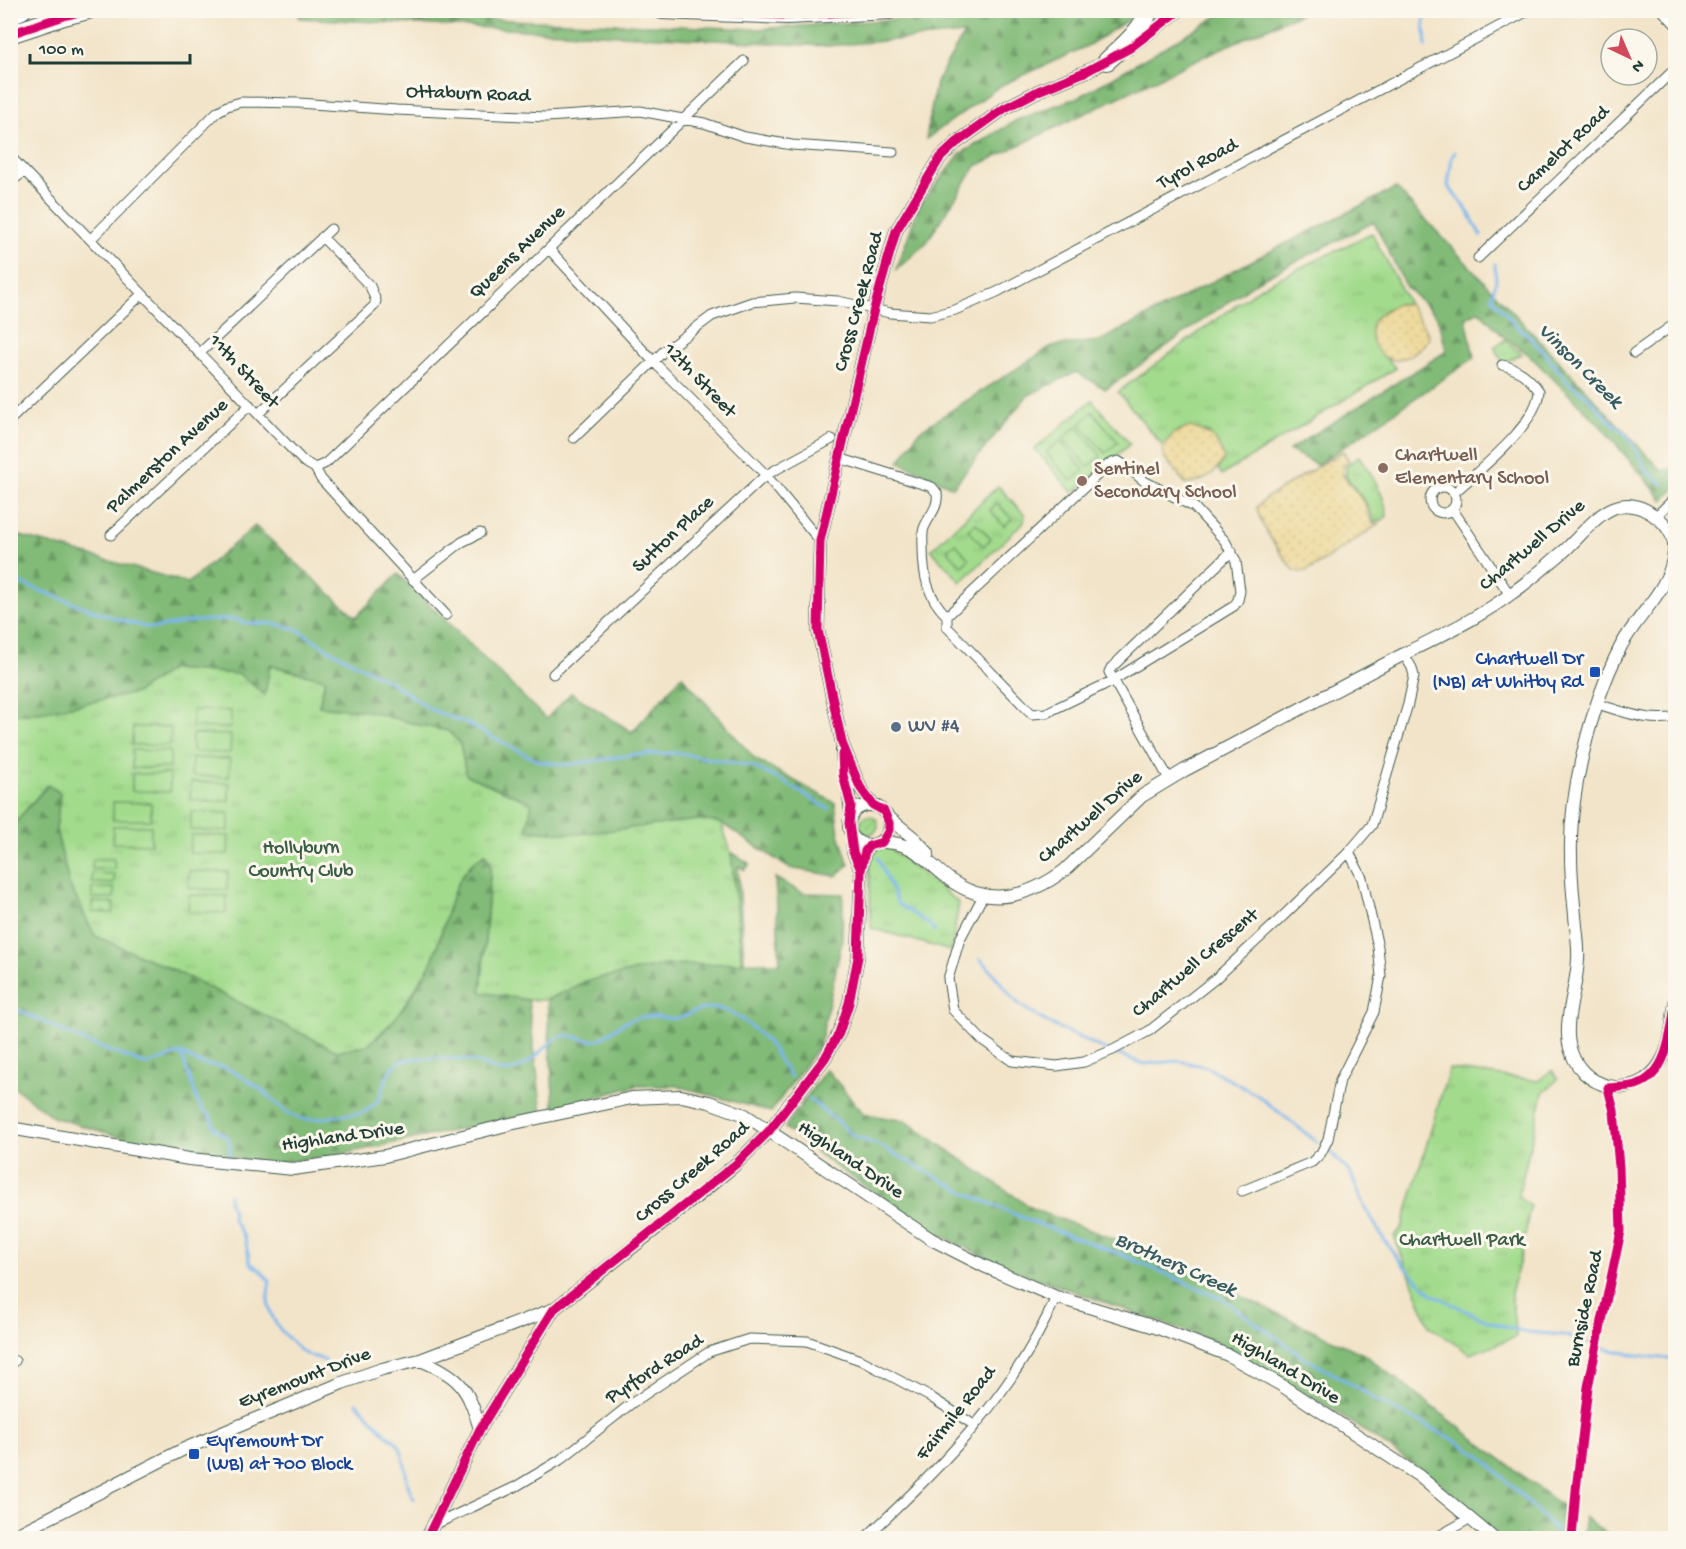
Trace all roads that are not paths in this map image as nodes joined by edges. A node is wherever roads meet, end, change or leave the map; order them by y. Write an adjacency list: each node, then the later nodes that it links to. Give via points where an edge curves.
1 (22, 10): 9 (highway)
2 (88, 10): 11 (highway)
3 (662, 10): 4 (highway, via 787,15)
4 (890, 10)
5 (1149, 10): 13 (highway, via 1134,36)
6 (1180, 10): 13 (street, Cross Creek Road)
7 (1530, 10): 26 (street, Tyrol Road, via 997,292 930,316)
8 (1662, 10): 10 (street)
9 (10, 15)
10 (1676, 25)
11 (10, 34)
12 (744, 61): 15 (street, Queens Avenue)
13 (1107, 61): 26 (street, Cross Creek Road, via 1005,108 940,158 896,231)
14 (1676, 68): 24 (street, Camelot Road)
15 (682, 118): 16 (street, Ottaburn Road, via 745,137 792,145); 22 (street, Ottaburn Road, via 640,111 546,117 241,102 217,112); 23 (street, Queens Avenue)
16 (893, 152)
17 (10, 156): 18 (street, 11th Street)
18 (24, 172): 19 (street); 22 (street, 11th Street)
19 (10, 182)
20 (331, 229): 21 (street)
21 (322, 237): 28 (street); 33 (street, via 370,286 376,301)
22 (91, 239): 25 (street, 11th Street)
23 (549, 249): 30 (street, 12th Street); 38 (street, Queens Avenue, via 326,463)
24 (1478, 258)
25 (142, 294): 28 (street, 11th Street); 34 (street)
26 (874, 309): 30 (street, Tyrol Road, via 795,298 752,302 712,316); 37 (street, Cross Creek Road)
27 (1676, 324): 29 (street)
28 (201, 352): 32 (street, 11th Street)
29 (1635, 353)
30 (654, 361): 35 (street, Tyrol Road); 39 (street, 12th Street)
31 (1502, 365): 40 (street, via 1516,368 1530,379 1539,391 1539,399 1513,437)
32 (250, 405): 33 (street, 11th Street); 45 (street, Palmerston Avenue)
33 (258, 414): 38 (street, 11th Street, via 303,461)
34 (10, 420)
35 (574, 438)
36 (832, 439): 39 (street, Sutton Place)
37 (839, 458): 46 (street, Cross Creek Road); 51 (street, via 932,487 937,493 937,504 923,529 923,560 931,596)
38 (315, 468): 48 (street, 11th Street)
39 (766, 474): 46 (street, 12th Street); 53 (street, Sutton Place)
40 (1454, 493): 42 (street); 42 (street, via 1443,487 1430,497 1436,512 1445,514)
41 (1676, 497): 43 (street)
42 (1453, 510): 49 (street)
43 (1656, 516): 49 (street, Chartwell Drive, via 1623,505 1609,508); 55 (street, via 1669,528 1675,550 1668,577 1621,645)
44 (480, 533): 48 (street)
45 (111, 535)
46 (820, 541): 57 (street, Cross Creek Road, via 818,630)
47 (1232, 551): 51 (street, via 1194,507 1144,481 1118,461 1109,464); 54 (street, via 1111,668); 54 (street, via 1240,591 1233,606)
48 (413, 580): 50 (street, 11th Street)
49 (1510, 595): 52 (street, Chartwell Drive)
50 (446, 615)
51 (947, 616): 54 (street, via 947,627 1032,714 1046,712)
52 (1404, 654): 58 (street, Chartwell Drive); 65 (street, Chartwell Crescent, via 1414,676 1408,704 1372,825)
53 (553, 674)
54 (1112, 681): 58 (street)
55 (1597, 704): 56 (street, via 1650,719); 70 (street, via 1574,800 1571,854 1578,960 1568,1043 1583,1071)
56 (1676, 717)
57 (842, 742): 59 (street, Cross Creek Road, via 860,787); 60 (street, Cross Creek Road)
58 (1169, 779): 68 (street, Chartwell Drive, via 1143,796 1051,880 1007,897)
59 (873, 805): 60 (street, via 860,807); 61 (street)
60 (851, 817): 62 (street)
61 (888, 817): 63 (street, via 889,830); 66 (street, via 915,839)
62 (852, 836): 64 (street); 67 (street, Cross Creek Road, via 853,852)
63 (882, 842): 64 (street); 66 (street, via 913,849)
64 (869, 846): 67 (street, Cross Creek Road)
65 (1349, 852): 68 (street, Chartwell Crescent, via 1215,979 1149,1031 1084,1062 1057,1066 1012,1061 981,1039 953,1010 948,979 960,939); 73 (street, via 1362,878 1378,947 1381,976 1374,1012 1340,1080 1328,1139 1321,1153 1312,1162)
66 (939, 869): 68 (street, via 953,882)
67 (861, 870): 72 (street, Cross Creek Road, via 858,957 839,1033 825,1058)
68 (983, 896)
69 (1676, 999): 70 (street, via 1667,1049 1651,1076 1637,1085)
70 (1608, 1088): 86 (street, Burnside Road, via 1614,1111 1621,1232 1588,1388)
71 (10, 1128): 72 (street, Highland Drive, via 189,1159 293,1169 385,1156 632,1098 681,1096 709,1102 745,1115)
72 (769, 1131): 74 (street, Highland Drive, via 931,1239); 75 (street, Cross Creek Road, via 695,1198)
73 (1242, 1191)
74 (1056, 1297): 77 (street, Fairmile Road, via 1046,1322 1009,1381); 79 (street, Highland Drive, via 1155,1327 1228,1355 1281,1385 1419,1476)
75 (554, 1309): 76 (street, Cross Creek Road); 78 (street, Cross Creek Road)
76 (420, 1360): 78 (street, via 460,1383 473,1404); 81 (street, Eyremount Drive, via 372,1372 253,1419 182,1450)
77 (974, 1425): 80 (street, Pyrford Road, via 863,1360 807,1341 749,1339 709,1352 632,1403 560,1461); 83 (street, Fairmile Road, via 940,1466)
78 (480, 1429): 80 (street)
79 (1471, 1518): 84 (street); 85 (street, Highland Drive)
80 (434, 1525): 82 (street)
81 (10, 1538)
82 (427, 1539)
83 (865, 1539)
84 (1435, 1539)
85 (1493, 1539)
86 (1572, 1539)

